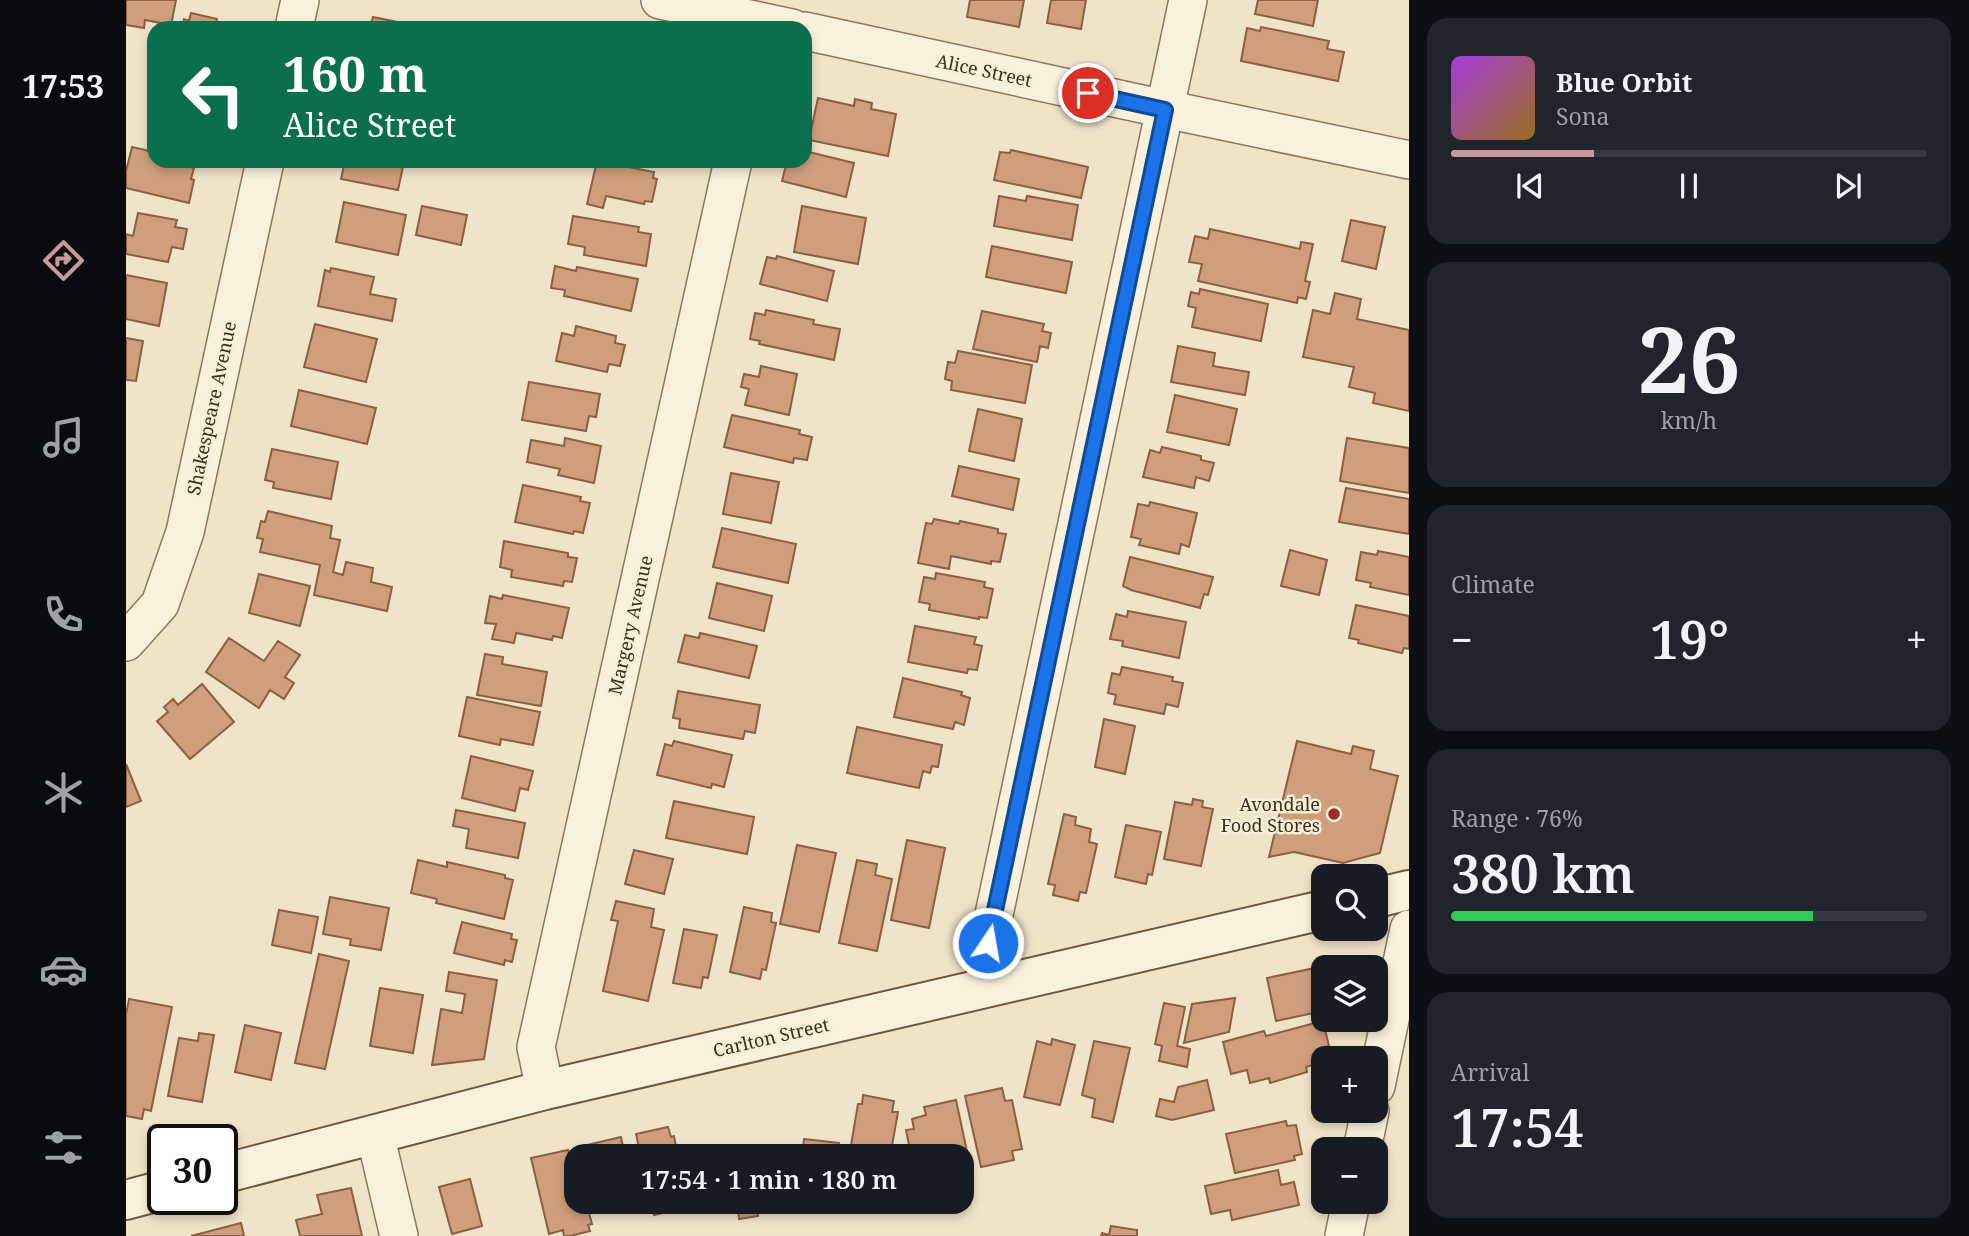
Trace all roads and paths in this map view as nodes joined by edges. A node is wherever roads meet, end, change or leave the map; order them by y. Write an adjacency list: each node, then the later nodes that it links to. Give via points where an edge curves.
1 (300, 0): 5 (street)
2 (660, 0): 4 (street)
3 (1188, 0): 7 (street)
4 (771, 19)
5 (296, 21)
6 (812, 33): 7 (street, Alice Street)
7 (1165, 110): 8 (street, Alice Street); 16 (street, via 988,943)
8 (1409, 160)
9 (263, 168): 11 (street, Shakespeare Avenue, via 185,531 160,604)
10 (731, 168): 18 (street, Margery Avenue, via 536,1047)
11 (126, 642)
12 (1409, 890): 13 (main road)
13 (1388, 895)
14 (1311, 913): 16 (main road, Carlton Street)
15 (1409, 929): 17 (street)
16 (996, 985): 18 (main road, Carlton Street)
17 (1384, 1046)
18 (545, 1090): 19 (main road, Carlton Street)
19 (375, 1134): 20 (main road, Carlton Street); 24 (street)
20 (238, 1170)
21 (147, 1194): 22 (main road)
22 (126, 1200)
23 (1349, 1214): 25 (street)
24 (399, 1236)
25 (1344, 1236)

